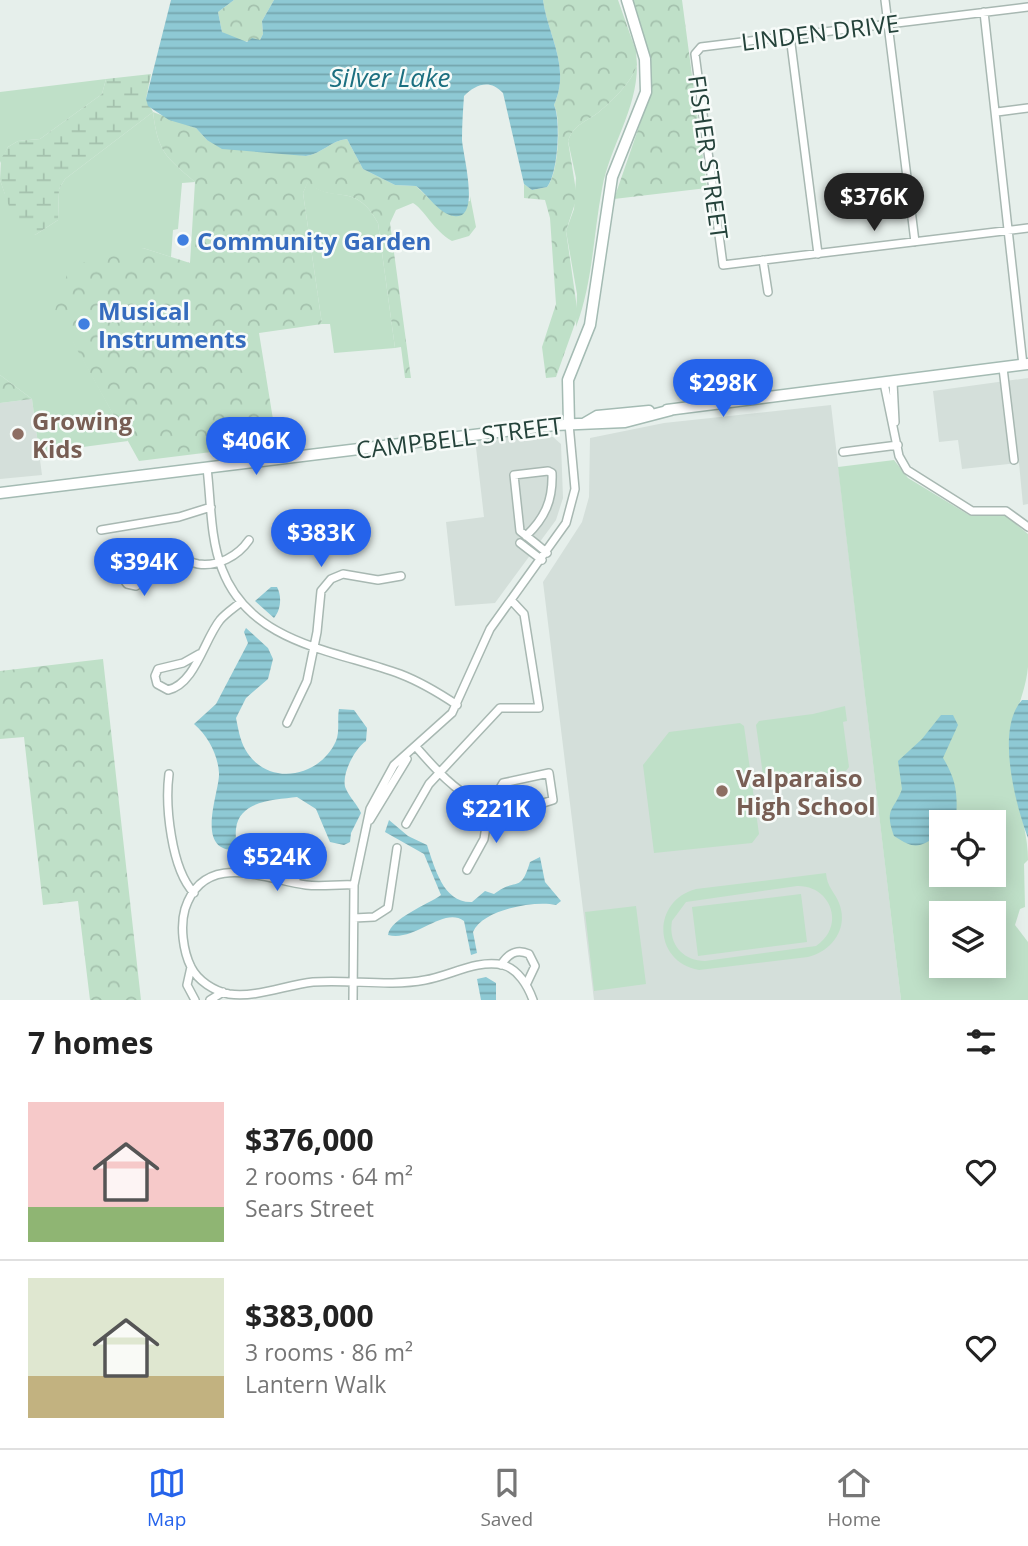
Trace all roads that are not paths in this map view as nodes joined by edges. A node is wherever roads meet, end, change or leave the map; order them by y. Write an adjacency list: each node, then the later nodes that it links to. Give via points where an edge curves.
1 (627, 0): 19 (main road, via 645,59 646,92 610,187 590,325 568,380)
2 (885, 0): 5 (street)
3 (1028, 7): 4 (street, LINDEN DRIVE)
4 (984, 12): 5 (street, LINDEN DRIVE); 9 (street)
5 (888, 24): 6 (street, LINDEN DRIVE); 12 (street)
6 (790, 36): 7 (street, LINDEN DRIVE); 13 (street)
7 (696, 49): 14 (street, FISHER STREET, via 723,265)
8 (1028, 108): 9 (street)
9 (997, 112): 11 (street)
10 (1028, 228): 11 (street)
11 (1010, 230): 12 (street); 16 (street)
12 (915, 242): 13 (street)
13 (818, 254): 14 (street)
14 (764, 260): 15 (street)
15 (768, 292)
16 (1026, 364): 17 (main road, CAMPBELL STREET)
17 (1003, 368): 18 (main road, CAMPBELL STREET); 22 (street)
18 (889, 382): 19 (main road, CAMPBELL STREET, via 671,410 625,422); 20 (street, via 888,407)
19 (569, 424): 23 (main road, CAMPBELL STREET); 31 (street, via 574,500)
20 (898, 445): 21 (street); 26 (street, via 907,470 968,509 1006,512)
21 (843, 452)
22 (1014, 460)
23 (207, 468): 24 (main road, CAMPBELL STREET); 25 (street)
24 (0, 492)
25 (211, 507): 27 (street); 33 (street)
26 (1028, 527)
27 (101, 530)
28 (526, 536): 28 (street, via 520,531 514,475 548,471 552,473 550,501); 31 (street)
29 (249, 540): 33 (street, via 236,555)
30 (520, 543): 32 (street)
31 (547, 553): 32 (street)
32 (542, 560): 36 (street)
33 (219, 561): 34 (street, via 196,564 177,559); 37 (street)
34 (159, 568): 34 (street, via 131,563 121,576 129,586 136,586)
35 (401, 576): 38 (street, via 378,580 348,573 331,579 319,595)
36 (511, 600): 40 (street, via 485,637); 43 (street, via 524,614 539,708 500,708)
37 (241, 602): 38 (street, via 274,631); 39 (street, via 221,619)
38 (314, 647): 40 (street, via 412,679); 41 (street, via 304,690)
39 (199, 654): 39 (street, via 158,669 157,684 165,690 176,687)
40 (457, 705): 42 (street)
41 (287, 723)
42 (414, 750): 43 (street); 51 (street, via 366,827)
43 (440, 772): 45 (street, via 460,793); 46 (street)
44 (169, 774): 52 (street, via 167,797 174,847)
45 (489, 807): 45 (street, via 503,783 550,772 553,800 508,810); 48 (street, via 484,839)
46 (405, 824)
47 (397, 848): 53 (street, via 388,908 374,917)
48 (467, 870)
49 (274, 878): 50 (street); 50 (street, via 275,844 288,838 295,848); 52 (street, via 226,873)
50 (296, 883): 51 (street)
51 (354, 885): 53 (street)
52 (194, 893): 55 (street, via 183,921)
53 (354, 918): 56 (street)
54 (501, 965): 56 (street, via 483,964 401,983); 57 (street); 57 (street, via 508,955 529,954 535,966)
55 (191, 967): 58 (street, via 208,985); 59 (street, via 187,985)
56 (355, 982): 58 (street, via 307,983 241,995); 61 (street)
57 (526, 985): 62 (street)
58 (223, 992): 60 (street)
59 (195, 1000)
60 (210, 1000)
61 (353, 1000)
62 (533, 1000)

